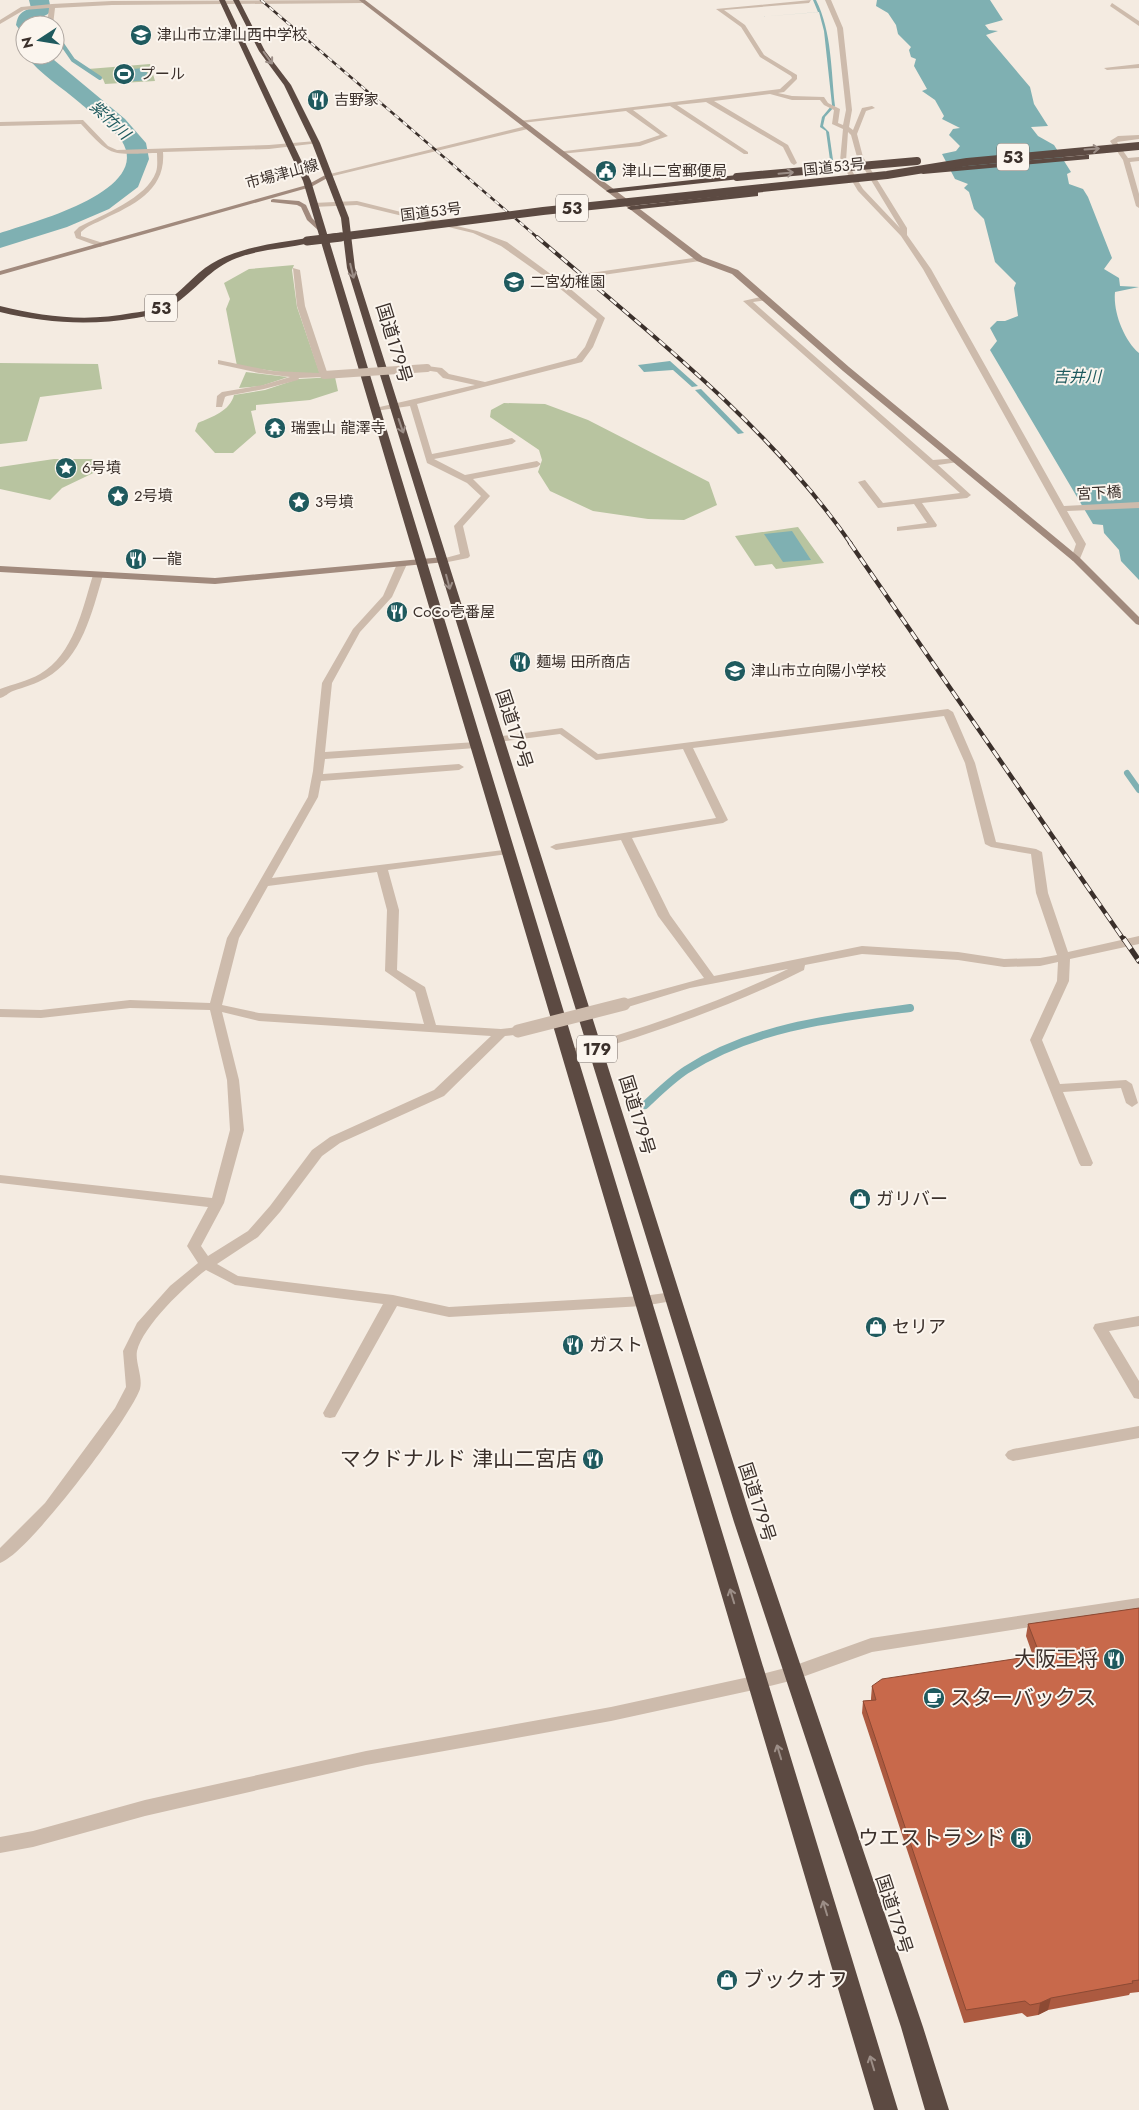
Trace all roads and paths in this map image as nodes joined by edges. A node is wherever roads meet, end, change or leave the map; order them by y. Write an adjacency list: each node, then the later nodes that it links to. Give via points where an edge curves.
1 (809, 0): 12 (street, via 719,9 743,26 762,56 794,75 786,88)
2 (828, 0): 20 (street, via 840,28 849,110)
3 (363, 1): 4 (street); 17 (street)
4 (230, 2): 5 (street); 23 (highway, 国道179号 / 179, one-way to 23, via 287,85); 24 (highway, 国道179号 / 179)
5 (52, 6): 7 (street); 8 (street, via 16,10)
6 (1112, 6): 9 (street)
7 (51, 15)
8 (0, 22)
9 (1139, 24)
10 (1139, 66): 11 (street)
11 (1107, 68)
12 (770, 93): 13 (street); 20 (street, via 785,98 822,98 837,109 835,124)
13 (708, 100): 14 (street); 34 (street, via 786,146)
14 (671, 104): 16 (street); 29 (street)
15 (872, 108): 21 (street, via 864,109)
16 (628, 109): 17 (street); 28 (street, via 665,136 640,144)
17 (522, 121): 19 (street)
18 (0, 124): 26 (street, via 83,122 106,147 116,152)
19 (530, 127): 28 (street); 35 (street)
20 (846, 128): 21 (street); 45 (street, via 843,161 860,190)
21 (854, 134): 45 (street, via 860,157 904,228)
22 (1139, 137): 33 (street, via 1113,141)
23 (316, 142): 24 (street); 35 (highway, 国道179号 / 179)
24 (291, 145): 26 (street); 37 (highway, 国道179号 / 179)
25 (1139, 146): 27 (highway, 国道53号 / 53, one-way to 25, bridge)
26 (160, 150): 46 (street, via 159,174 152,185 125,205 77,232 78,237)
27 (1074, 150): 36 (highway, 国道53号 / 53, bridge); 38 (highway, one-way to 27, bridge, via 997,154)
28 (560, 152): 38 (street)
29 (746, 153)
30 (1139, 153): 31 (highway, 国道53号 / 53)
31 (1086, 158): 36 (highway, 国道53号 / 53, bridge); 43 (highway)
32 (1139, 159): 33 (street)
33 (1126, 160): 42 (street)
34 (794, 163)
35 (329, 175): 37 (street, 市場津山線); 39 (highway, 国道179号 / 179)
36 (887, 175): 54 (highway, 国道53号 / 53, bridge, via 543,211 253,250 231,256 157,311 112,321 68,322)
37 (308, 183): 40 (street, 市場津山線); 41 (highway, 国道179号 / 179); 46 (street, 市場津山線)
38 (610, 191): 43 (street)
39 (340, 203): 41 (street); 52 (street, via 357,203 475,232 504,244); 63 (highway, 国道179号 / 179, one-way to 63, via 351,268)
40 (245, 204): 44 (street, via 282,200 300,203 308,219); 47 (street, 市場津山線)
41 (313, 205): 44 (highway, 国道179号 / 179)
42 (1139, 206)
43 (631, 208): 48 (street)
44 (321, 230): 64 (highway, 国道179号 / 179)
45 (903, 235): 74 (street, via 928,269)
46 (91, 242): 47 (street); 49 (street, 市場津山線)
47 (100, 245): 51 (street, 市場津山線)
48 (700, 259): 52 (street); 53 (street, via 735,272)
49 (0, 267)
50 (296, 270): 58 (street, via 301,306)
51 (0, 273)
52 (555, 280): 60 (street, via 601,318 589,347 579,360)
53 (765, 298): 56 (street); 57 (street, via 747,301)
54 (0, 309)
55 (221, 362): 59 (street)
56 (846, 369): 57 (street); 67 (street)
57 (827, 371): 68 (street)
58 (324, 375): 59 (street); 60 (street, bridge, via 427,368 439,370 446,376)
59 (298, 377): 62 (street, via 225,394)
60 (489, 384): 61 (street)
61 (413, 404): 63 (street); 66 (street)
62 (218, 405)
63 (394, 406): 64 (street); 77 (highway, 国道179号 / 179, one-way to 77)
64 (375, 409): 78 (highway, 国道179号 / 179)
65 (512, 441): 66 (street)
66 (429, 457): 70 (street, via 430,461)
67 (955, 460): 68 (street); 76 (street)
68 (931, 463): 72 (street, via 966,495)
69 (537, 464): 70 (street)
70 (464, 478): 77 (street, via 486,496 458,526 465,556)
71 (862, 482): 72 (street, via 881,506)
72 (916, 501): 75 (street, via 933,525)
73 (1139, 505): 74 (street, 宮下橋)
74 (1060, 509): 76 (street, via 1081,544)
75 (900, 529)
76 (1076, 559): 82 (street)
77 (443, 560): 78 (street); 84 (highway, 国道179号 / 179, one-way to 84)
78 (423, 562): 79 (street); 85 (highway, 国道179号 / 179)
79 (402, 564): 81 (street, via 215,581); 87 (street, via 387,597 356,631 327,683)
80 (0, 569): 81 (street)
81 (98, 575): 83 (street, via 75,640 60,662 44,675)
82 (1139, 622)
83 (0, 695)
84 (498, 738): 86 (street, via 562,731 596,757); 103 (highway, 国道179号 / 179)
85 (476, 745): 87 (street); 92 (highway, 国道179号 / 179)
86 (686, 746): 90 (street, via 722,820); 96 (street, via 948,712 970,763 991,844 1036,852 1042,893)
87 (320, 756): 89 (street)
88 (458, 767): 89 (street)
89 (317, 778): 94 (street, via 313,797)
90 (625, 836): 91 (street); 98 (street, via 664,916)
91 (556, 847)
92 (508, 851): 93 (street); 104 (highway, 国道179号 / 179)
93 (381, 867): 94 (street); 101 (street, via 393,910 391,970 421,990)
94 (263, 883): 99 (street, via 233,938)
95 (1139, 940): 96 (street)
96 (1064, 957): 97 (street, via 1040,962 1004,963 958,956 862,950); 105 (street, via 1063,981 1036,1040)
97 (814, 960): 98 (street); 103 (street, via 768,984)
98 (712, 981): 102 (street, bridge)
99 (215, 1008): 100 (street, via 130,1004 41,1014); 101 (street, via 259,1017); 109 (street, via 233,1080 237,1130)
100 (0, 1013)
101 (430, 1028): 102 (street)
102 (501, 1033): 110 (street, via 439,1093 334,1140 317,1153 253,1234)
103 (596, 1046): 104 (street); 111 (highway, 国道179号 / 179)
104 (569, 1054): 113 (highway, 国道179号 / 179)
105 (1056, 1088): 106 (street, via 1126,1084); 107 (street)
106 (1132, 1103)
107 (1086, 1163)
108 (0, 1179): 109 (street)
109 (216, 1203): 110 (street, via 194,1246)
110 (206, 1264): 112 (street, via 235,1280); 119 (street, via 175,1289 142,1327 130,1351 133,1386 121,1411 50,1506)
111 (673, 1297): 113 (street); 121 (highway, 国道179号 / 179)
112 (393, 1300): 113 (street, via 449,1312); 116 (street)
113 (643, 1301): 122 (highway, 国道179号 / 179, one-way to 113)
114 (1139, 1321): 115 (street, via 1100,1328)
115 (1139, 1394)
116 (330, 1413)
117 (1139, 1432): 118 (street)
118 (1013, 1455)
119 (0, 1557)
120 (1139, 1604): 121 (street, via 871,1644)
121 (794, 1673): 122 (street); 125 (highway, 国道179号 / 179)
122 (758, 1682): 123 (street, via 611,1714 366,1758 144,1808 33,1839); 124 (highway, 国道179号 / 179, one-way to 122)
123 (0, 1844)
124 (886, 2110)
125 (937, 2110)

